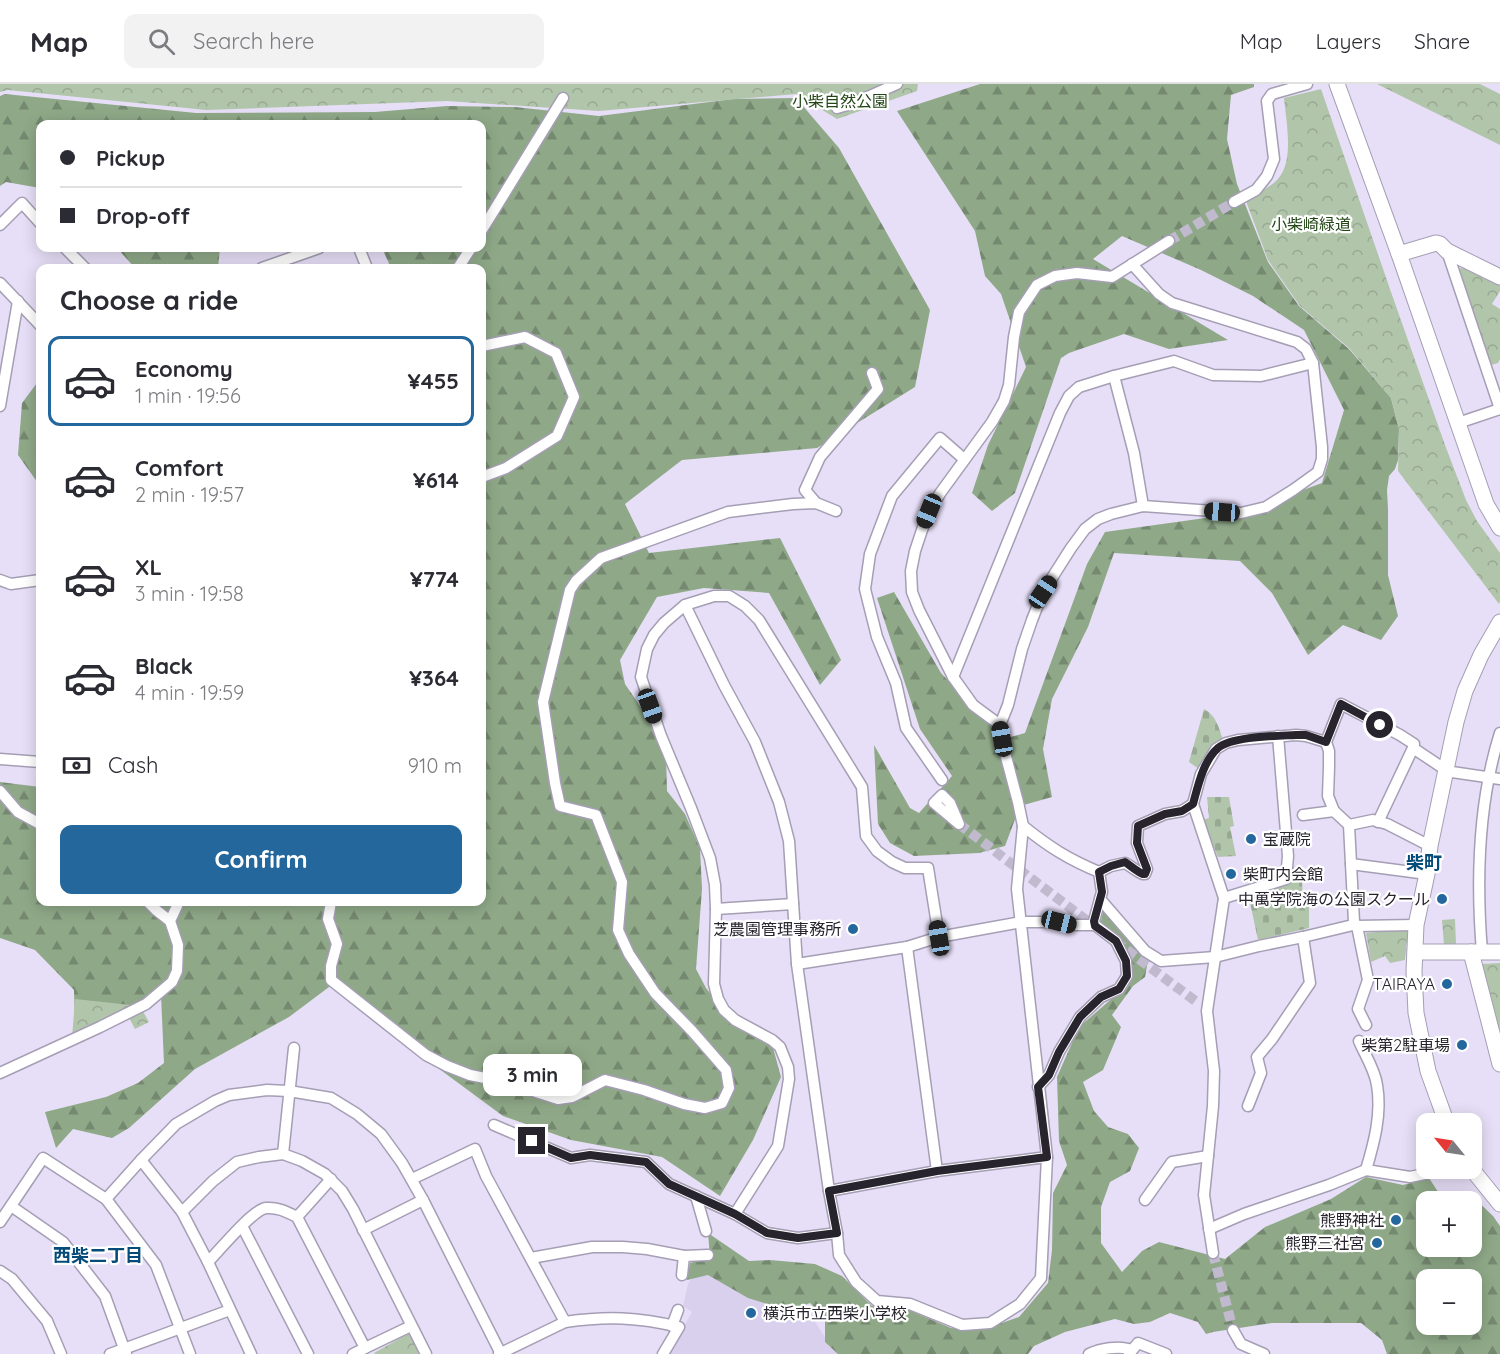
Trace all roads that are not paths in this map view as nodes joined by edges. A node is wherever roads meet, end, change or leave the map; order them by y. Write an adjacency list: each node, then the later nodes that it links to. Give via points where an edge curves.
1 (897, 84): 5 (street)
2 (1306, 84): 6 (street, via 1272,94 1267,101 1274,159 1256,190)
3 (1337, 84): 14 (street)
4 (563, 98): 8 (street)
5 (837, 108)
6 (1234, 202)
7 (36, 218): 9 (street, via 22,203)
8 (486, 223)
9 (0, 225)
10 (1170, 241): 17 (street)
11 (1446, 251): 14 (street, via 1436,243); 18 (street); 27 (street)
12 (68, 252): 15 (street)
13 (308, 252): 16 (street)
14 (1399, 254): 28 (street)
15 (81, 264)
16 (273, 264)
17 (1132, 264): 23 (street, via 1172,303 1297,342); 29 (street, via 1112,277 1077,273 1054,276 1037,285 1019,312 1004,401)
18 (1500, 277)
19 (0, 283): 20 (street)
20 (18, 302): 21 (street); 26 (street)
21 (36, 321)
22 (486, 345): 30 (street, via 525,337 556,353 574,397 557,436 506,468)
23 (1312, 363): 25 (street, via 1261,376 1213,375 1174,361); 32 (street, via 1322,447 1318,472 1266,507 1241,513)
24 (872, 373): 31 (street, via 878,389 820,457 805,490)
25 (1114, 376): 32 (street); 39 (street, via 1079,387 1069,396)
26 (0, 406)
27 (1500, 409): 28 (street)
28 (1458, 423): 34 (street, via 1486,504)
29 (964, 459): 39 (street, via 929,511 911,571 912,592 919,610); 49 (street, via 940,438 892,496 870,554 865,589 896,683 906,728)
30 (486, 476)
31 (816, 503): 33 (street); 67 (street, via 728,512 601,558 570,590 543,702 560,806 596,815 622,882 618,930 656,993 726,1070 729,1088 722,1103 705,1108 684,1104 605,1080 572,1097 558,1099 470,1075 426,1056 331,980 337,944 328,919)
32 (1143, 506): 40 (street, via 1098,519 1084,529 1071,548 1043,592)
33 (836, 511)
34 (1500, 528)
35 (0, 580): 36 (street, via 11,584)
36 (36, 581)
37 (685, 604): 64 (street, via 754,742 779,802 789,841); 68 (street, via 654,635 641,677 710,858); 75 (street, via 729,596 759,620 862,787 866,836 892,862 905,868 928,867)
38 (1500, 622): 47 (street, via 1465,691)
39 (953, 677): 40 (street, via 973,705)
40 (1000, 725): 57 (street)
41 (1500, 733): 48 (street)
42 (1278, 736): 43 (street, via 1306,735); 51 (street, via 1238,740 1216,749 1201,774); 62 (street, via 1288,856 1286,879)
43 (1326, 742): 44 (street, via 1341,704 1400,735 1414,744); 52 (street, via 1328,796)
44 (1413, 748): 47 (street); 55 (street)
45 (0, 759): 46 (street)
46 (36, 762)
47 (1446, 770): 48 (street); 58 (street)
48 (1494, 778): 78 (street, via 1486,791 1480,847)
49 (942, 780)
50 (0, 791): 54 (street, via 18,812)
51 (1193, 804): 60 (street, via 1138,826 1137,843 1147,869 1145,874 1125,862); 62 (street)
52 (1334, 811): 53 (street); 56 (street)
53 (1303, 815)
54 (36, 822)
55 (1378, 822): 56 (street); 58 (street)
56 (1349, 825): 59 (street)
57 (1023, 826): 60 (street, via 1069,859); 70 (street, via 1017,889)
58 (1430, 846): 61 (street)
59 (1351, 864): 61 (street); 73 (street)
60 (1099, 872): 63 (street)
61 (1427, 874): 71 (street)
62 (1224, 898): 80 (street)
63 (1100, 899): 72 (street); 80 (street, via 1145,951 1161,961)
64 (793, 904): 68 (street); 81 (street)
65 (152, 906): 69 (street)
66 (177, 906): 69 (street)
67 (330, 906)
68 (716, 909): 112 (street, via 714,984 718,999 735,1020 780,1047 789,1079 777,1146)
69 (170, 921): 88 (street, via 178,945 177,971 172,982 146,1004)
70 (1021, 922): 72 (street); 75 (street); 89 (street)
71 (1416, 925): 73 (street); 77 (street)
72 (1095, 926): 89 (street, via 1116,941 1126,961 1127,976 1119,989 1101,997 1080,1017 1049,1075)
73 (1357, 926): 74 (street); 84 (street, via 1368,980 1358,1009)
74 (1303, 937): 80 (street); 91 (street, via 1310,983 1257,1057 1261,1074)
75 (939, 938): 76 (street)
76 (907, 947): 81 (street); 99 (street)
77 (1414, 952): 78 (street); 92 (street, via 1421,1042)
78 (1477, 952): 79 (street); 87 (street)
79 (1500, 952)
80 (1215, 957): 83 (street)
81 (796, 964): 104 (street)
82 (1198, 1003): 83 (street)
83 (1207, 1011): 95 (street, via 1214,1071)
84 (1366, 1025)
85 (1359, 1041): 98 (street, via 1378,1092 1376,1135)
86 (294, 1048): 90 (street)
87 (1500, 1064)
88 (0, 1073)
89 (1038, 1087): 96 (street)
90 (289, 1091): 94 (street); 97 (street, via 267,1090 214,1101 176,1124); 102 (street, via 331,1098 357,1114 381,1134)
91 (1248, 1106)
92 (1443, 1113)
93 (494, 1125): 105 (street, via 571,1158 590,1155 646,1162 669,1184)
94 (283, 1154): 101 (street); 111 (street, via 237,1162)
95 (1208, 1156): 108 (street, via 1172,1162); 116 (street, via 1204,1195)
96 (1047, 1157): 99 (street); 119 (street, via 1041,1278 1020,1304 990,1323 962,1324 910,1304 878,1301 856,1282 839,1255)
97 (141, 1160): 106 (street); 111 (street)
98 (1366, 1170): 100 (street); 116 (street)
99 (937, 1171): 104 (street)
100 (1416, 1176)
101 (331, 1179): 113 (street); 117 (street)
102 (412, 1179): 107 (street); 123 (street, via 475,1149)
103 (1480, 1179): 109 (street)
104 (829, 1191): 119 (street)
105 (696, 1196): 112 (street); 118 (street)
106 (106, 1199): 110 (street, via 43,1158); 132 (street, via 156,1265)
107 (423, 1200): 117 (street); 144 (street)
108 (1145, 1200)
109 (1500, 1204)
110 (11, 1206): 114 (street); 135 (street, via 63,1242 105,1296)
111 (182, 1212): 124 (street)
112 (735, 1214): 119 (street, via 767,1233 798,1238)
113 (297, 1217): 115 (street, via 277,1208 263,1208); 134 (street)
114 (0, 1222)
115 (242, 1226): 124 (street); 141 (street)
116 (1209, 1229): 120 (street)
117 (363, 1230): 130 (street)
118 (706, 1231)
119 (837, 1233)
120 (1213, 1253)
121 (708, 1255): 122 (street)
122 (684, 1256): 123 (street, via 647,1249 592,1247); 126 (street)
123 (531, 1258): 129 (street)
124 (208, 1262): 127 (street)
125 (0, 1271): 137 (street, via 47,1320)
126 (682, 1275)
127 (230, 1310): 132 (street); 140 (street)
128 (678, 1310): 131 (street)
129 (565, 1322): 131 (street, via 627,1318); 144 (street)
130 (411, 1326): 134 (street); 143 (street)
131 (672, 1326): 145 (street, via 679,1327)
132 (180, 1328): 135 (street); 139 (street)
133 (1233, 1330): 148 (street, via 1241,1344)
134 (365, 1348): 142 (street)
135 (125, 1351): 138 (street)
136 (1130, 1352): 146 (street, via 1125,1348); 147 (street, via 1138,1343)
137 (61, 1354)
138 (110, 1354)
139 (190, 1354)
140 (250, 1354)
141 (308, 1354)
142 (353, 1354)
143 (426, 1354)
144 (500, 1354)
145 (663, 1354)
146 (1089, 1354)
147 (1166, 1354)
148 (1264, 1354)

